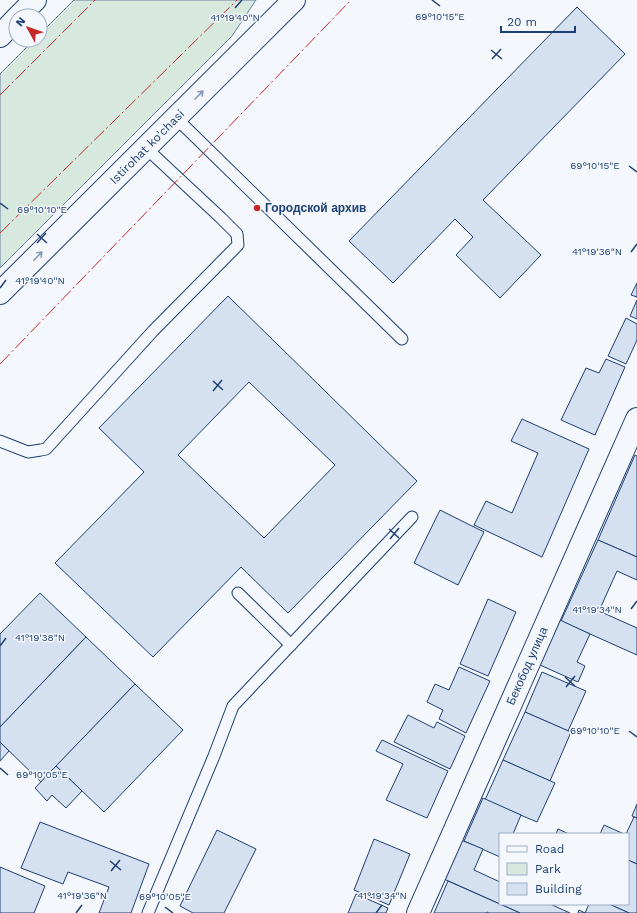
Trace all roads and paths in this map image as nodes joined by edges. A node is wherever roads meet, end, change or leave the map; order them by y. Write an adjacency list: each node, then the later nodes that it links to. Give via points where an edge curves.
1 (35, 0): 3 (street)
2 (294, 0): 6 (street, Istirohat ko'chasi, one-way to 2)
3 (27, 8)
4 (8, 28): 5 (street)
5 (0, 36)
6 (176, 118): 7 (street, Istirohat ko'chasi); 9 (lane)
7 (146, 148): 8 (street, Istirohat ko'chasi, one-way to 7); 11 (lane, via 237,234 238,245 153,331 46,449 28,452)
8 (0, 294)
9 (402, 339)
10 (637, 419): 16 (street, Бекобод улица)
11 (0, 441)
12 (412, 517): 14 (lane)
13 (238, 593): 14 (lane)
14 (291, 645): 15 (lane, via 233,706)
15 (148, 913)
16 (418, 913)

